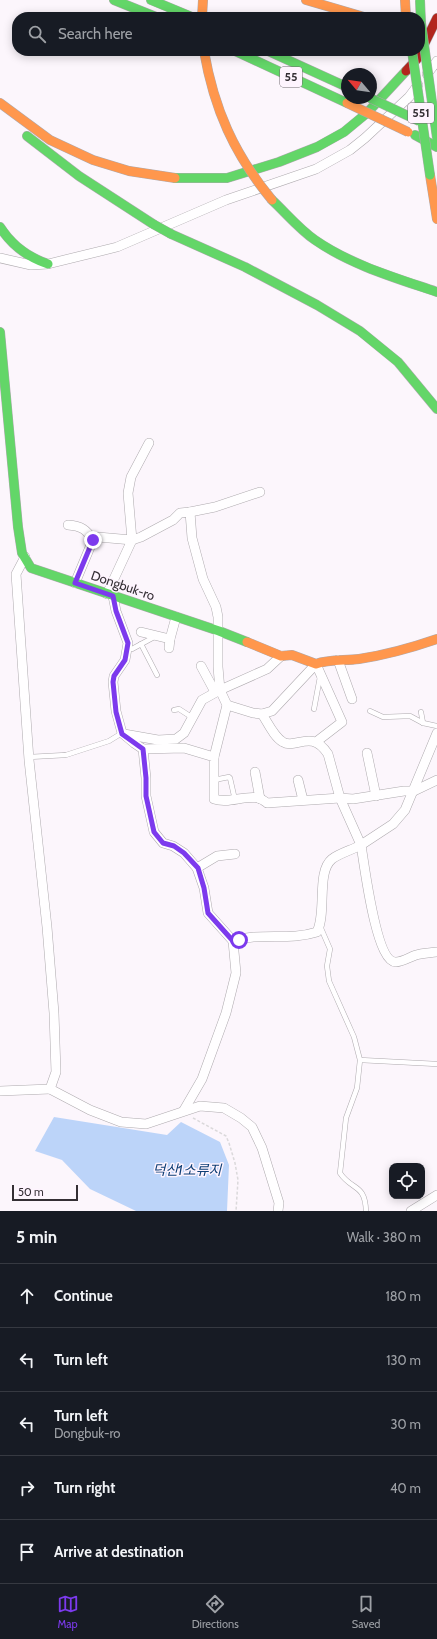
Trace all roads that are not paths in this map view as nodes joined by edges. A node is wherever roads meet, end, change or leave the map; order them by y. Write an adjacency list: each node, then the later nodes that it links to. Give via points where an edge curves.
1 (114, 0): 7 (main road)
2 (151, 0): 8 (main road)
3 (203, 0): 9 (main road)
4 (306, 0): 10 (main road)
5 (405, 0): 11 (main road)
6 (420, 0): 12 (main road, 551, bridge)
7 (144, 12)
8 (180, 12)
9 (202, 12)
10 (347, 12)
11 (406, 12)
12 (421, 12)
13 (437, 18): 15 (main road)
14 (425, 42): 16 (main road, bridge)
15 (425, 43)
16 (431, 45)
17 (425, 52): 30 (main road, 551, bridge)
18 (205, 56): 32 (main road, bridge, via 219,114)
19 (246, 56): 31 (main road, 55, bridge)
20 (279, 56): 24 (main road, 55)
21 (413, 56): 33 (main road, 551, bridge)
22 (418, 56): 32 (main road, via 367,113 344,132 317,147)
23 (437, 61): 36 (street, via 408,97 365,138 334,160 316,169 226,200 117,247)
24 (341, 84)
25 (377, 101): 29 (main road, bridge)
26 (0, 103): 27 (main road)
27 (6, 115): 32 (main road, via 93,160 129,171 177,178 227,178)
28 (18, 129): 39 (main road, bridge, via 79,176 154,224 245,267 318,305 360,331 398,362)
29 (437, 131)
30 (437, 138)
31 (437, 147)
32 (249, 171): 37 (main road, bridge, via 272,200 314,239 362,266)
33 (437, 219)
34 (0, 227): 36 (main road, via 20,251)
35 (0, 258): 36 (street, via 26,264)
36 (48, 264)
37 (437, 292)
38 (0, 332): 46 (main road, Dongbuk-ro, via 18,527 22,553)
39 (437, 409)
40 (149, 443): 45 (street, via 131,477 128,493)
41 (260, 492): 42 (street, via 215,507)
42 (190, 512): 45 (street, via 180,513 173,520); 50 (street, via 192,538 203,579 216,607)
43 (68, 525): 44 (street, via 82,527)
44 (93, 540): 45 (street, via 98,537); 47 (street)
45 (132, 540): 48 (street)
46 (25, 557): 47 (main road, Dongbuk-ro, via 31,568); 78 (street, via 16,574)
47 (75, 583): 48 (main road, Dongbuk-ro)
48 (110, 595): 49 (main road, Dongbuk-ro); 55 (street, via 128,643)
49 (176, 617): 50 (main road, Dongbuk-ro); 52 (street, via 170,644)
50 (219, 631): 56 (main road, Dongbuk-ro); 62 (street)
51 (141, 632): 52 (street)
52 (156, 636): 54 (lane)
53 (437, 639): 57 (main road, via 407,650)
54 (141, 644): 55 (lane); 60 (lane)
55 (127, 649): 74 (street, via 125,660 113,682 116,712)
56 (281, 656): 58 (main road, Dongbuk-ro, via 292,655); 62 (street, via 267,669)
57 (338, 660): 58 (main road); 63 (street)
58 (316, 664): 61 (street); 69 (street, via 272,711)
59 (201, 666): 62 (street)
60 (157, 675)
61 (321, 675): 65 (lane); 75 (street, via 342,722)
62 (218, 691): 64 (street); 70 (street, via 202,700)
63 (352, 699)
64 (228, 705): 69 (street); 79 (street)
65 (314, 709)
66 (174, 710): 70 (lane, via 179,709)
67 (370, 711): 71 (lane, via 383,717 410,716)
68 (421, 712): 71 (lane)
69 (262, 714): 75 (street, via 282,742)
70 (193, 718): 74 (street, via 184,733 176,739 158,740)
71 (423, 723): 72 (lane)
72 (437, 726)
73 (437, 733): 84 (street)
74 (122, 734): 76 (street); 78 (lane, via 66,755)
75 (316, 742): 86 (street, via 328,754)
76 (143, 749): 79 (street, via 184,748); 92 (street, via 146,796 154,832 163,843 174,846 184,853)
77 (367, 753): 85 (street)
78 (29, 757): 98 (street, via 54,1013 56,1072)
79 (214, 757): 81 (street)
80 (255, 772): 87 (street)
81 (214, 780): 88 (lane, via 229,777); 88 (street, via 214,799)
82 (298, 780): 89 (street)
83 (437, 780): 84 (street)
84 (414, 791): 85 (street); 90 (street, via 405,810 393,824)
85 (376, 796): 86 (street)
86 (340, 798): 89 (street); 90 (street)
87 (260, 799): 88 (street); 89 (street, via 267,803)
88 (235, 800)
89 (303, 800)
90 (361, 845): 93 (street, via 333,859 327,865); 95 (street, via 374,921 390,960 395,962 418,954)
91 (235, 854): 92 (street, via 217,856)
92 (198, 868): 94 (street, via 208,913)
93 (320, 925): 94 (street, via 316,932 302,936 246,938); 96 (lane, via 330,949 329,981 354,1036)
94 (233, 941): 100 (street, via 236,973 226,1013 202,1079)
95 (437, 952)
96 (360, 1060): 97 (lane); 103 (lane, via 357,1088 346,1118 340,1173 362,1193)
97 (437, 1064)
98 (50, 1089): 99 (street); 100 (street, via 90,1110 121,1122 146,1124)
99 (0, 1091)
100 (184, 1110): 102 (street, via 200,1106 224,1108 252,1127 262,1148 279,1203)
101 (437, 1195): 104 (street)
102 (278, 1211)
103 (366, 1211)
104 (411, 1211)

